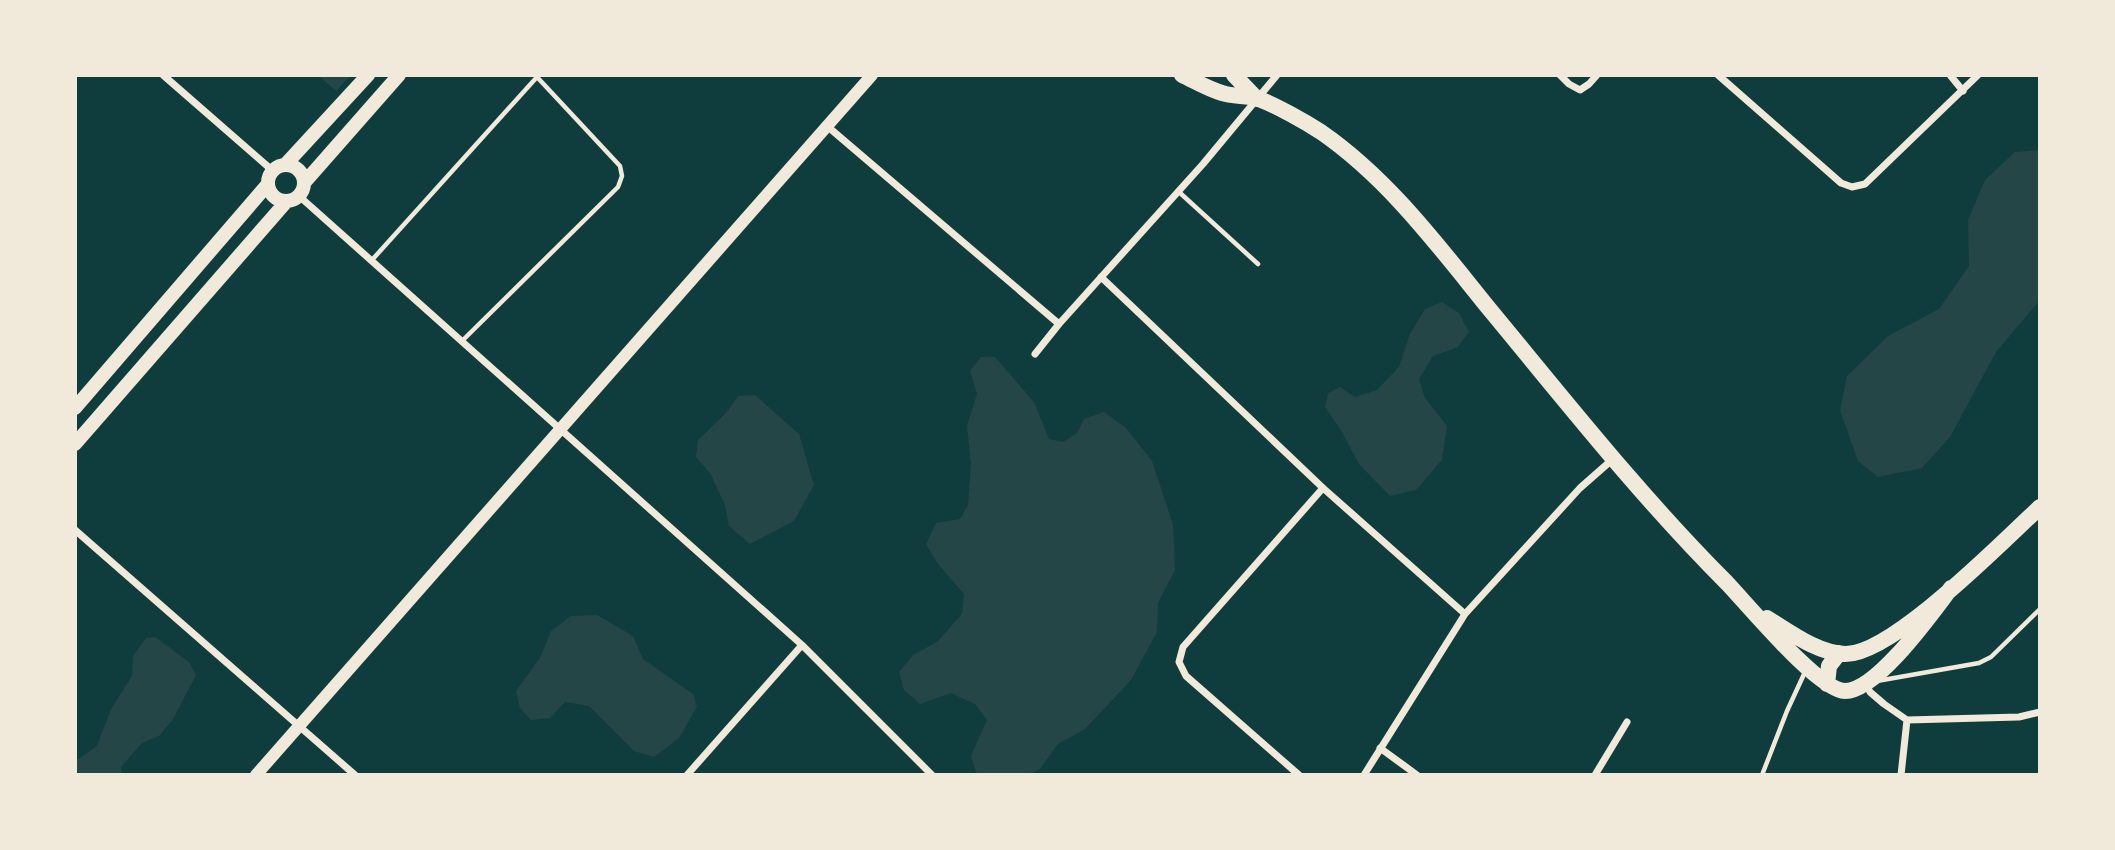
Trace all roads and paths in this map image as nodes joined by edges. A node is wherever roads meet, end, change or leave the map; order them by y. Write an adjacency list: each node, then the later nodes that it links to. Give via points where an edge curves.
1 (163, 75): 17 (street)
2 (368, 75): 17 (main road)
3 (399, 75): 19 (main road)
4 (872, 75): 16 (street)
5 (1182, 75): 15 (main road, via 1223,94)
6 (1234, 75): 15 (main road)
7 (1277, 75): 15 (street)
8 (1560, 75): 9 (street, via 1580,89)
9 (1597, 75)
10 (1718, 75): 14 (street, via 1852,187 1865,184)
11 (1950, 75): 14 (street)
12 (1978, 75): 14 (street)
13 (537, 76): 20 (lane); 24 (lane, via 620,166 622,176 618,187)
14 (1963, 91)
15 (1257, 99): 18 (street); 30 (main road, via 1319,131 1406,208)
16 (827, 126): 23 (street); 28 (street)
17 (275, 173): 19 (main road, via 298,170); 19 (main road, via 273,197); 26 (main road)
18 (1178, 191): 21 (lane); 22 (street)
19 (296, 194): 20 (street); 29 (main road)
20 (372, 260): 24 (street)
21 (1258, 264)
22 (1101, 278): 23 (street); 31 (street)
23 (1059, 324): 25 (street)
24 (461, 341): 28 (street)
25 (1035, 354)
26 (82, 392): 27 (main road)
27 (75, 408)
28 (559, 430): 38 (street); 47 (street)
29 (75, 444)
30 (1613, 459): 36 (main road); 37 (street, via 1580,488)
31 (1323, 488): 37 (street); 53 (street, via 1183,647 1179,662 1186,676)
32 (2040, 507): 34 (main road)
33 (75, 530): 47 (street)
34 (1951, 588): 39 (main road, via 1899,630); 42 (main road, via 1908,643)
35 (2040, 609): 42 (lane, via 1979,663)
36 (1755, 612): 40 (main road); 41 (main road)
37 (1465, 614): 48 (street)
38 (802, 645): 51 (street); 52 (street)
39 (1858, 652): 40 (main road); 42 (main road, via 1866,664)
40 (1839, 653): 43 (main road, via 1829,666)
41 (1807, 668): 43 (main road); 57 (lane)
42 (1866, 683): 43 (main road, via 1843,691); 45 (street, via 1870,692)
43 (1827, 684)
44 (2040, 712): 45 (street, via 2019,717)
45 (1907, 720): 58 (street)
46 (1627, 722): 56 (street)
47 (299, 726): 49 (street); 50 (street)
48 (1380, 748): 54 (street); 55 (street)
49 (256, 775)
50 (355, 775)
51 (687, 775)
52 (932, 775)
53 (1299, 775)
54 (1364, 775)
55 (1417, 775)
56 (1595, 775)
57 (1762, 775)
58 (1901, 775)

